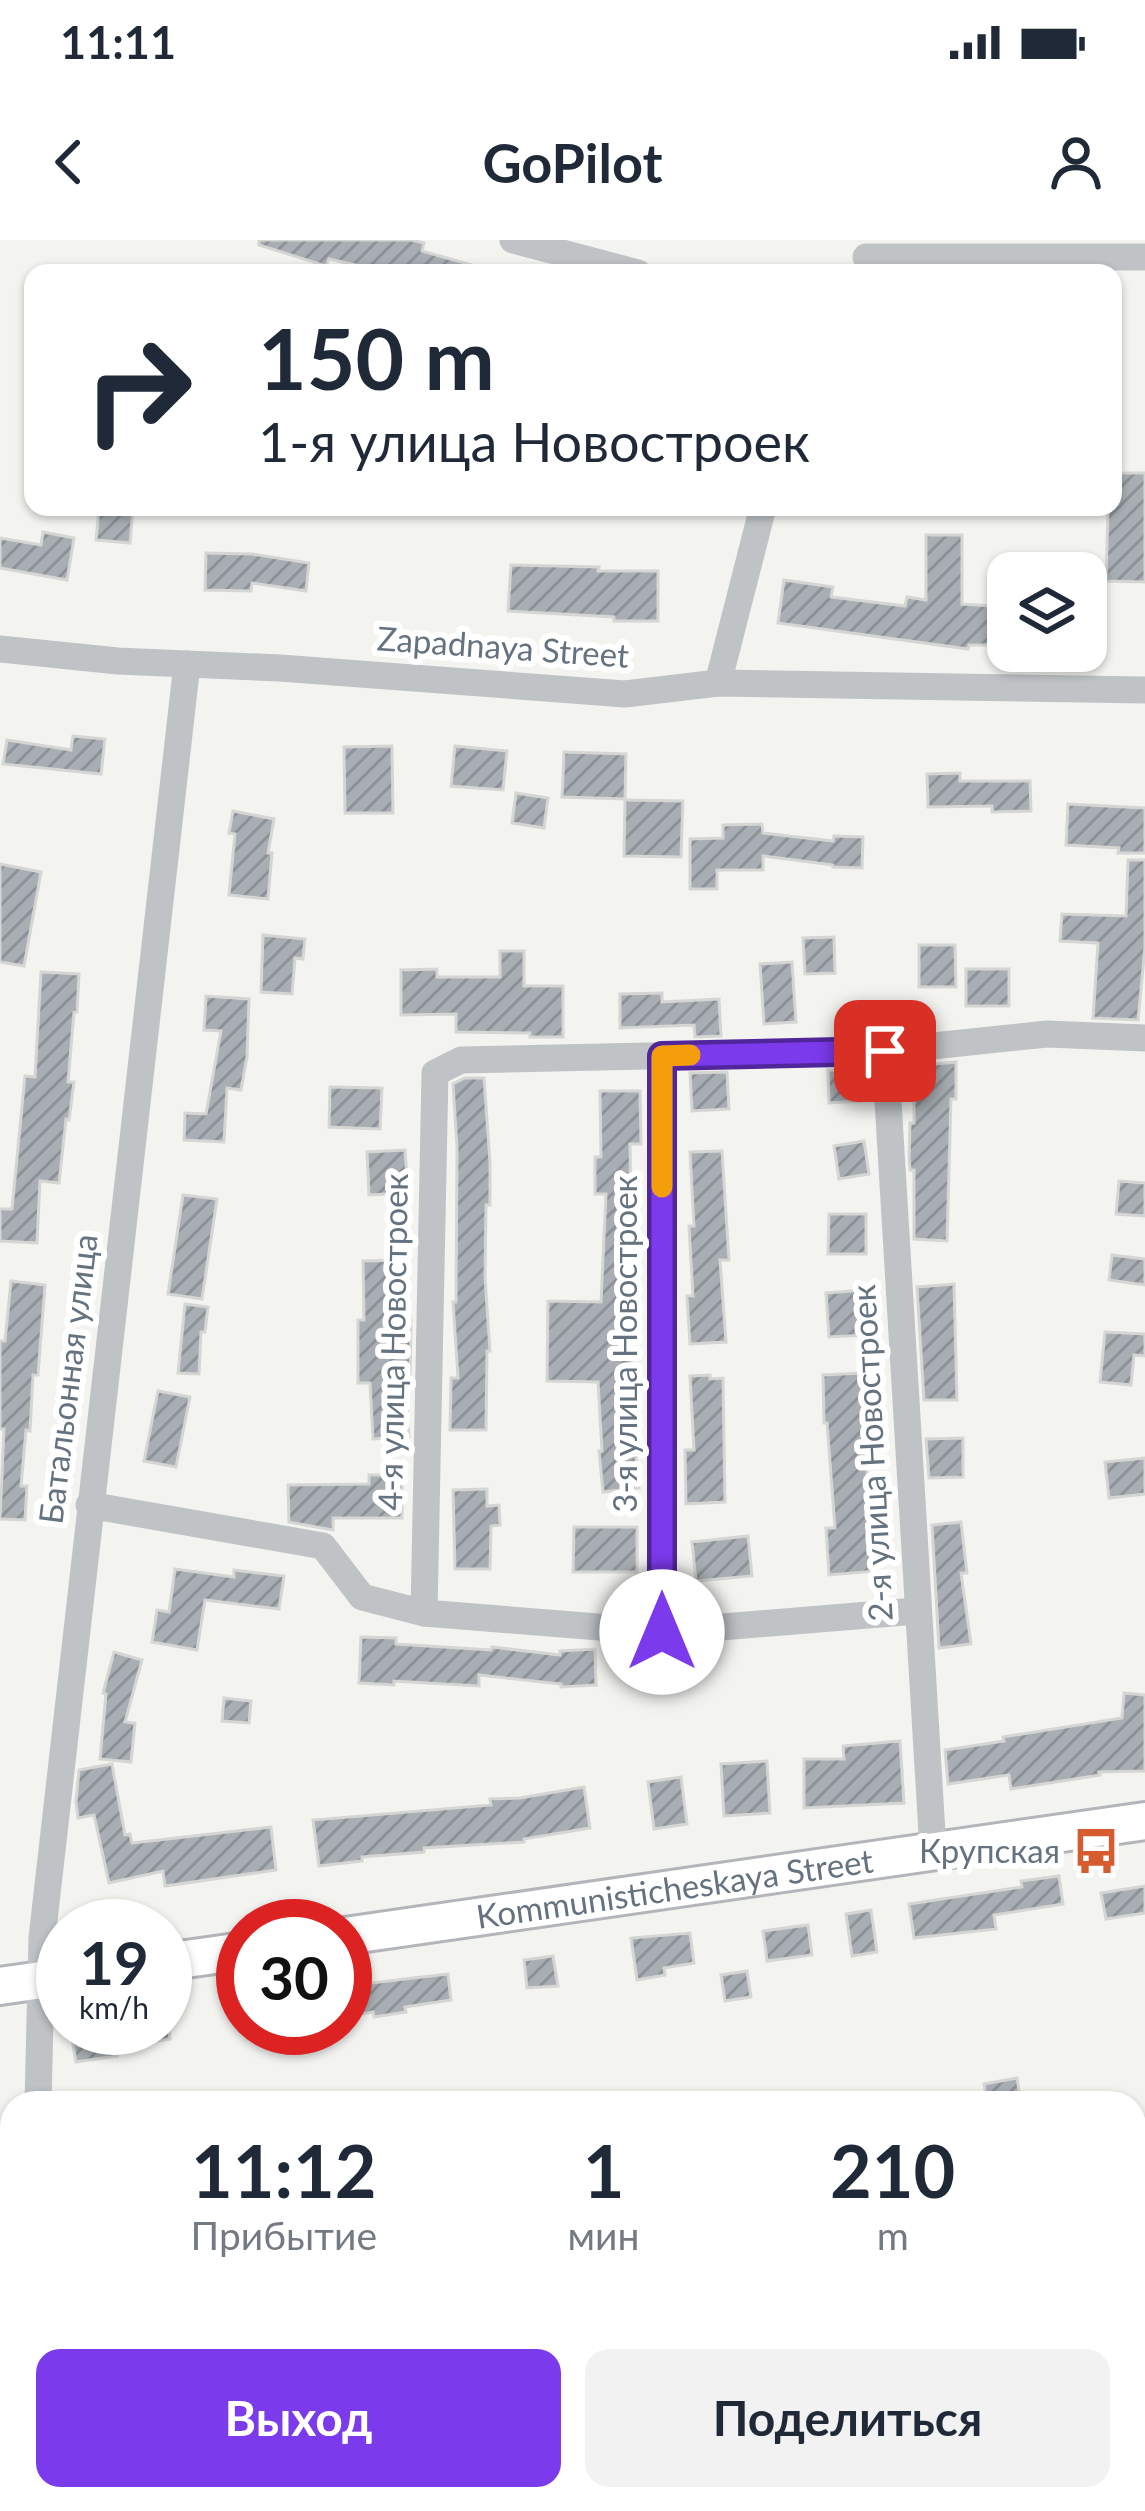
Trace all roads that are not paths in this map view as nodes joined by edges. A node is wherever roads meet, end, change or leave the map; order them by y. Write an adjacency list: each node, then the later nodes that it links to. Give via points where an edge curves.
1 (513, 240): 2 (street)
2 (613, 253)
3 (864, 257): 4 (street)
4 (1145, 257)
5 (761, 516): 8 (street)
6 (0, 649): 7 (street, Zapadnaya Street)
7 (187, 664): 8 (street, Zapadnaya Street, via 625,694); 13 (street, Батальонная улица)
8 (718, 683): 9 (street, Zapadnaya Street)
9 (1145, 691)
10 (1145, 1039): 11 (street, via 1047,1034)
11 (885, 1051): 12 (street); 14 (street, 2-я улица Новостроек)
12 (662, 1056): 15 (street, 4-я улица Новостроек, via 461,1060 435,1073); 16 (street, 3-я улица Новостроек)
13 (89, 1505): 15 (street, via 323,1546 362,1598); 19 (street, Батальонная улица)
14 (916, 1611): 16 (street); 18 (street, 2-я улица Новостроек)
15 (424, 1613): 16 (street)
16 (662, 1632)
17 (1145, 1821): 18 (main road, Kommunisticheskaya Street)
18 (933, 1850): 20 (main road, Kommunisticheskaya Street)
19 (46, 1899)
20 (372, 1932)
21 (36, 1981): 22 (main road)
22 (0, 1986)
23 (43, 2055): 24 (street, Батальонная улица)
24 (39, 2091)

